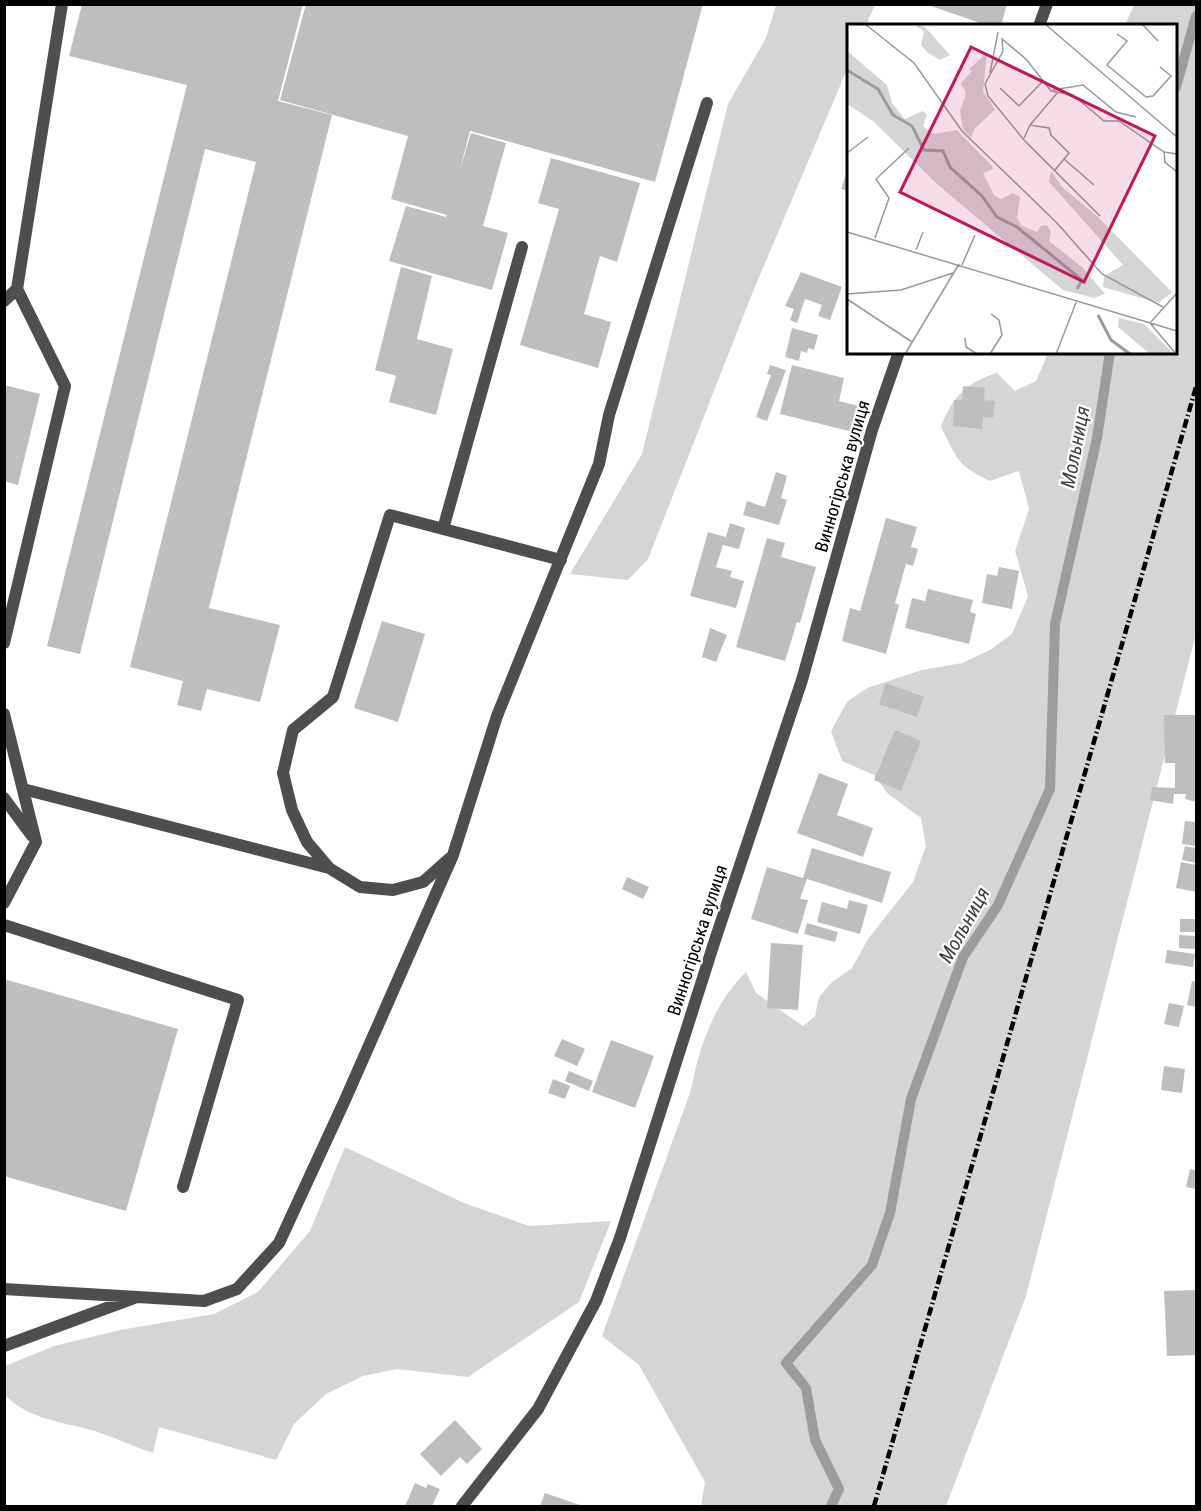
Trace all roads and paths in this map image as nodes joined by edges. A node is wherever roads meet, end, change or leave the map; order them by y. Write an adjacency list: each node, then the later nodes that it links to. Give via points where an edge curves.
1 (63, 4): 6 (street)
2 (1047, 4): 3 (street)
3 (1040, 24)
4 (707, 103): 10 (street, via 609,415 598,464)
5 (522, 247): 9 (street)
6 (17, 289): 7 (street); 11 (street, via 64,386)
7 (4, 301)
8 (898, 354): 24 (street, Винногірська вулиця, via 802,680 620,1238 600,1290 538,1409)
9 (443, 529): 10 (street); 17 (street, via 390,515 333,697 292,730 283,773 292,810 307,842)
10 (561, 560): 16 (street, via 497,716)
11 (4, 643)
12 (4, 714): 13 (street)
13 (23, 789): 15 (street); 17 (street)
14 (4, 798): 15 (street)
15 (36, 842): 18 (street)
16 (453, 855): 17 (street, via 423,882 393,890 360,887); 22 (street, via 279,1243 237,1289 204,1301)
17 (329, 868)
18 (4, 903)
19 (4, 925): 20 (street, via 238,1000)
20 (183, 1187)
21 (4, 1289): 22 (street)
22 (137, 1297): 23 (street)
23 (4, 1346)
24 (462, 1506)

